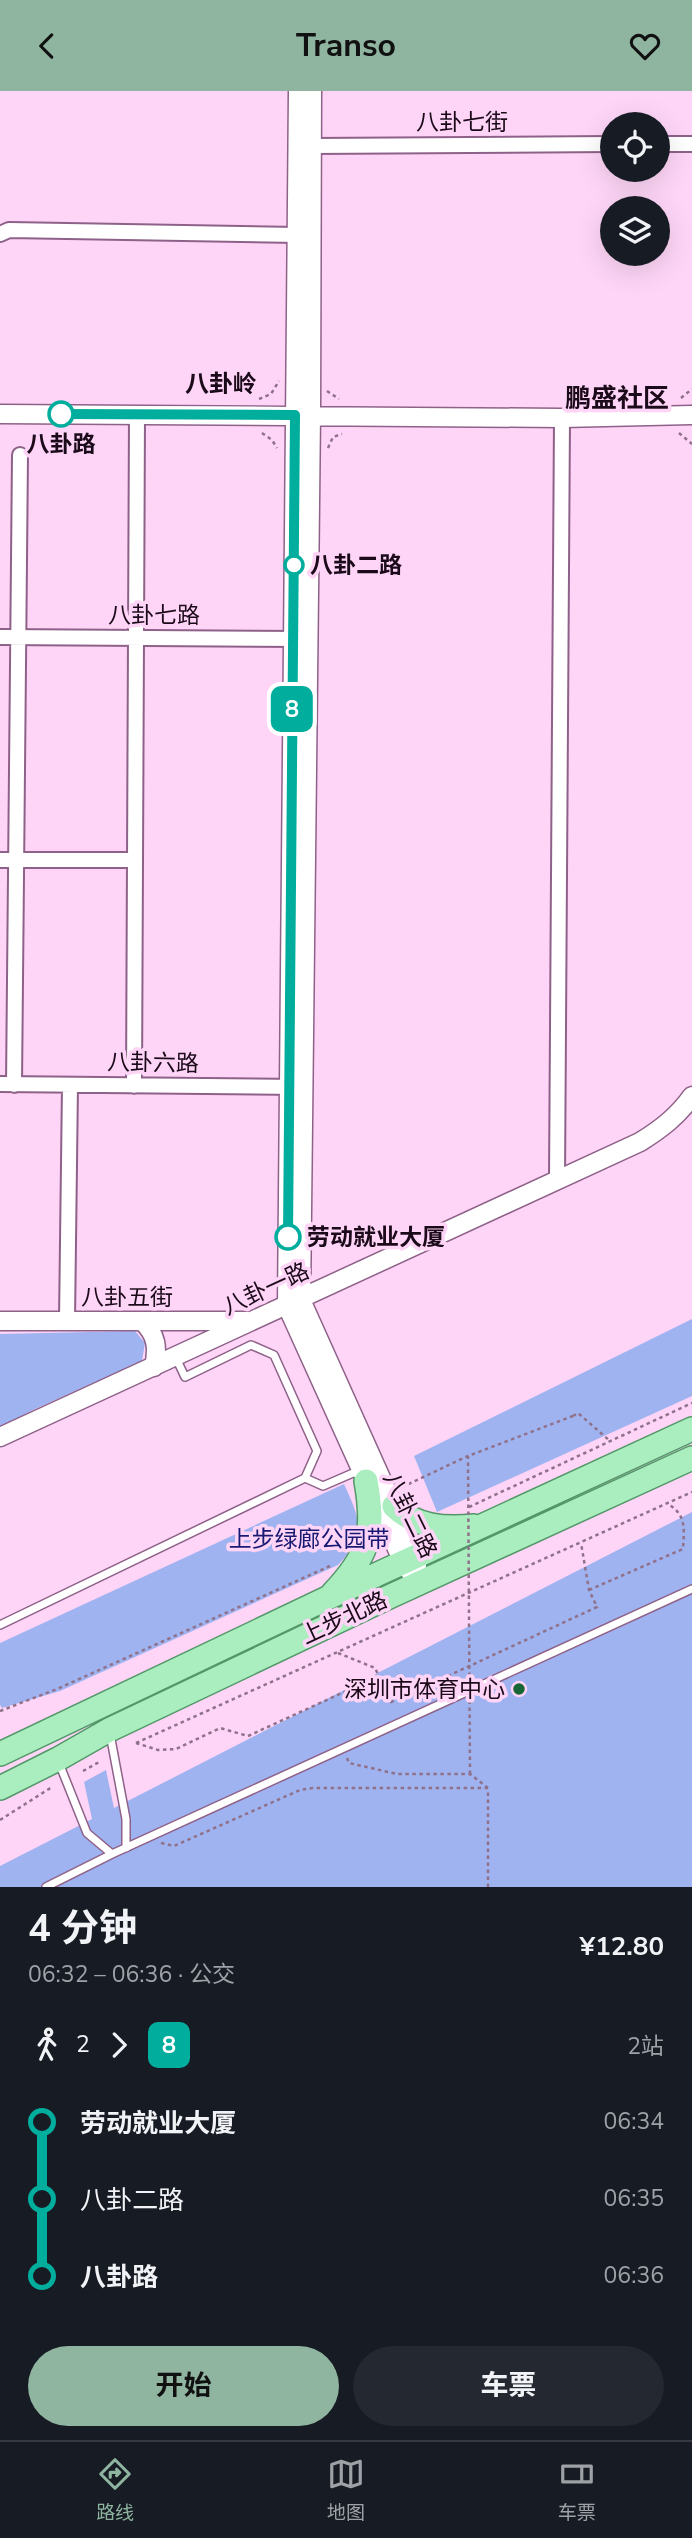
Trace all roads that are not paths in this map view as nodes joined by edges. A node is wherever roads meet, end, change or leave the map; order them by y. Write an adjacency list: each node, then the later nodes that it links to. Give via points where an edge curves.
1 (298, 91): 8 (street, 八卦二路)
2 (312, 91): 6 (street, 八卦二路)
3 (692, 143): 5 (street)
4 (600, 144): 6 (street, 八卦七街)
5 (670, 144)
6 (312, 146): 11 (street, 八卦二路)
7 (0, 234): 8 (street, via 9,230)
8 (297, 235): 11 (street, 八卦二路)
9 (0, 414): 10 (street)
10 (136, 415): 11 (street); 17 (street)
11 (303, 415): 13 (street); 18 (street, 八卦二路)
12 (692, 415): 13 (street)
13 (562, 418): 27 (street)
14 (20, 455): 16 (street)
15 (0, 637): 16 (street, 八卦七路)
16 (18, 637): 17 (street, 八卦七路); 20 (street)
17 (136, 638): 18 (street, 八卦七路); 21 (street)
18 (300, 639): 25 (street, 八卦二路)
19 (0, 860): 20 (street)
20 (16, 860): 21 (street); 22 (street)
21 (135, 860): 24 (street)
22 (7, 1084): 23 (street, 八卦六路)
23 (70, 1085): 24 (street, 八卦六路); 30 (street)
24 (134, 1086): 25 (street, 八卦六路)
25 (297, 1087): 28 (street, 八卦二路)
26 (692, 1095): 27 (street, 八卦一路, via 661,1129)
27 (557, 1180): 28 (street, 八卦一路)
28 (294, 1303): 32 (street, 八卦一路); 38 (street, 八卦二路); 40 (street, 八卦二路)
29 (0, 1321): 30 (street, 八卦五街)
30 (67, 1321): 31 (street, 八卦五街)
31 (142, 1321): 32 (street, 八卦五街); 34 (street, via 156,1340)
32 (254, 1321): 33 (street, 八卦一路)
33 (175, 1357): 34 (street, 八卦一路); 39 (lane, via 185,1377 251,1345 274,1355 317,1451)
34 (154, 1367): 36 (street, 八卦一路)
35 (692, 1429): 41 (main road, 上步北路)
36 (0, 1437)
37 (692, 1458): 43 (main road, 上步北路)
38 (363, 1475): 39 (lane, via 323,1486); 42 (street, 八卦二路); 45 (main road, via 371,1511 370,1534 352,1570)
39 (305, 1478): 46 (lane)
40 (394, 1506): 41 (main road, via 425,1524); 42 (street, 八卦二路)
41 (484, 1525): 42 (main road, 上步北路)
42 (409, 1559): 43 (street, 八卦二路); 45 (main road, 上步北路)
43 (419, 1584): 48 (main road, 上步北路)
44 (692, 1589): 53 (lane)
45 (328, 1598): 47 (main road, 上步北路)
46 (0, 1625)
47 (85, 1715): 49 (main road); 50 (main road, 上步北路)
48 (109, 1730): 51 (main road, 上步北路); 53 (lane, via 126,1819)
49 (0, 1739)
50 (0, 1754)
51 (58, 1759): 52 (main road, 上步北路); 54 (lane, via 87,1833)
52 (0, 1788)
53 (126, 1848): 54 (lane)
54 (112, 1854): 55 (lane)
55 (46, 1887)

